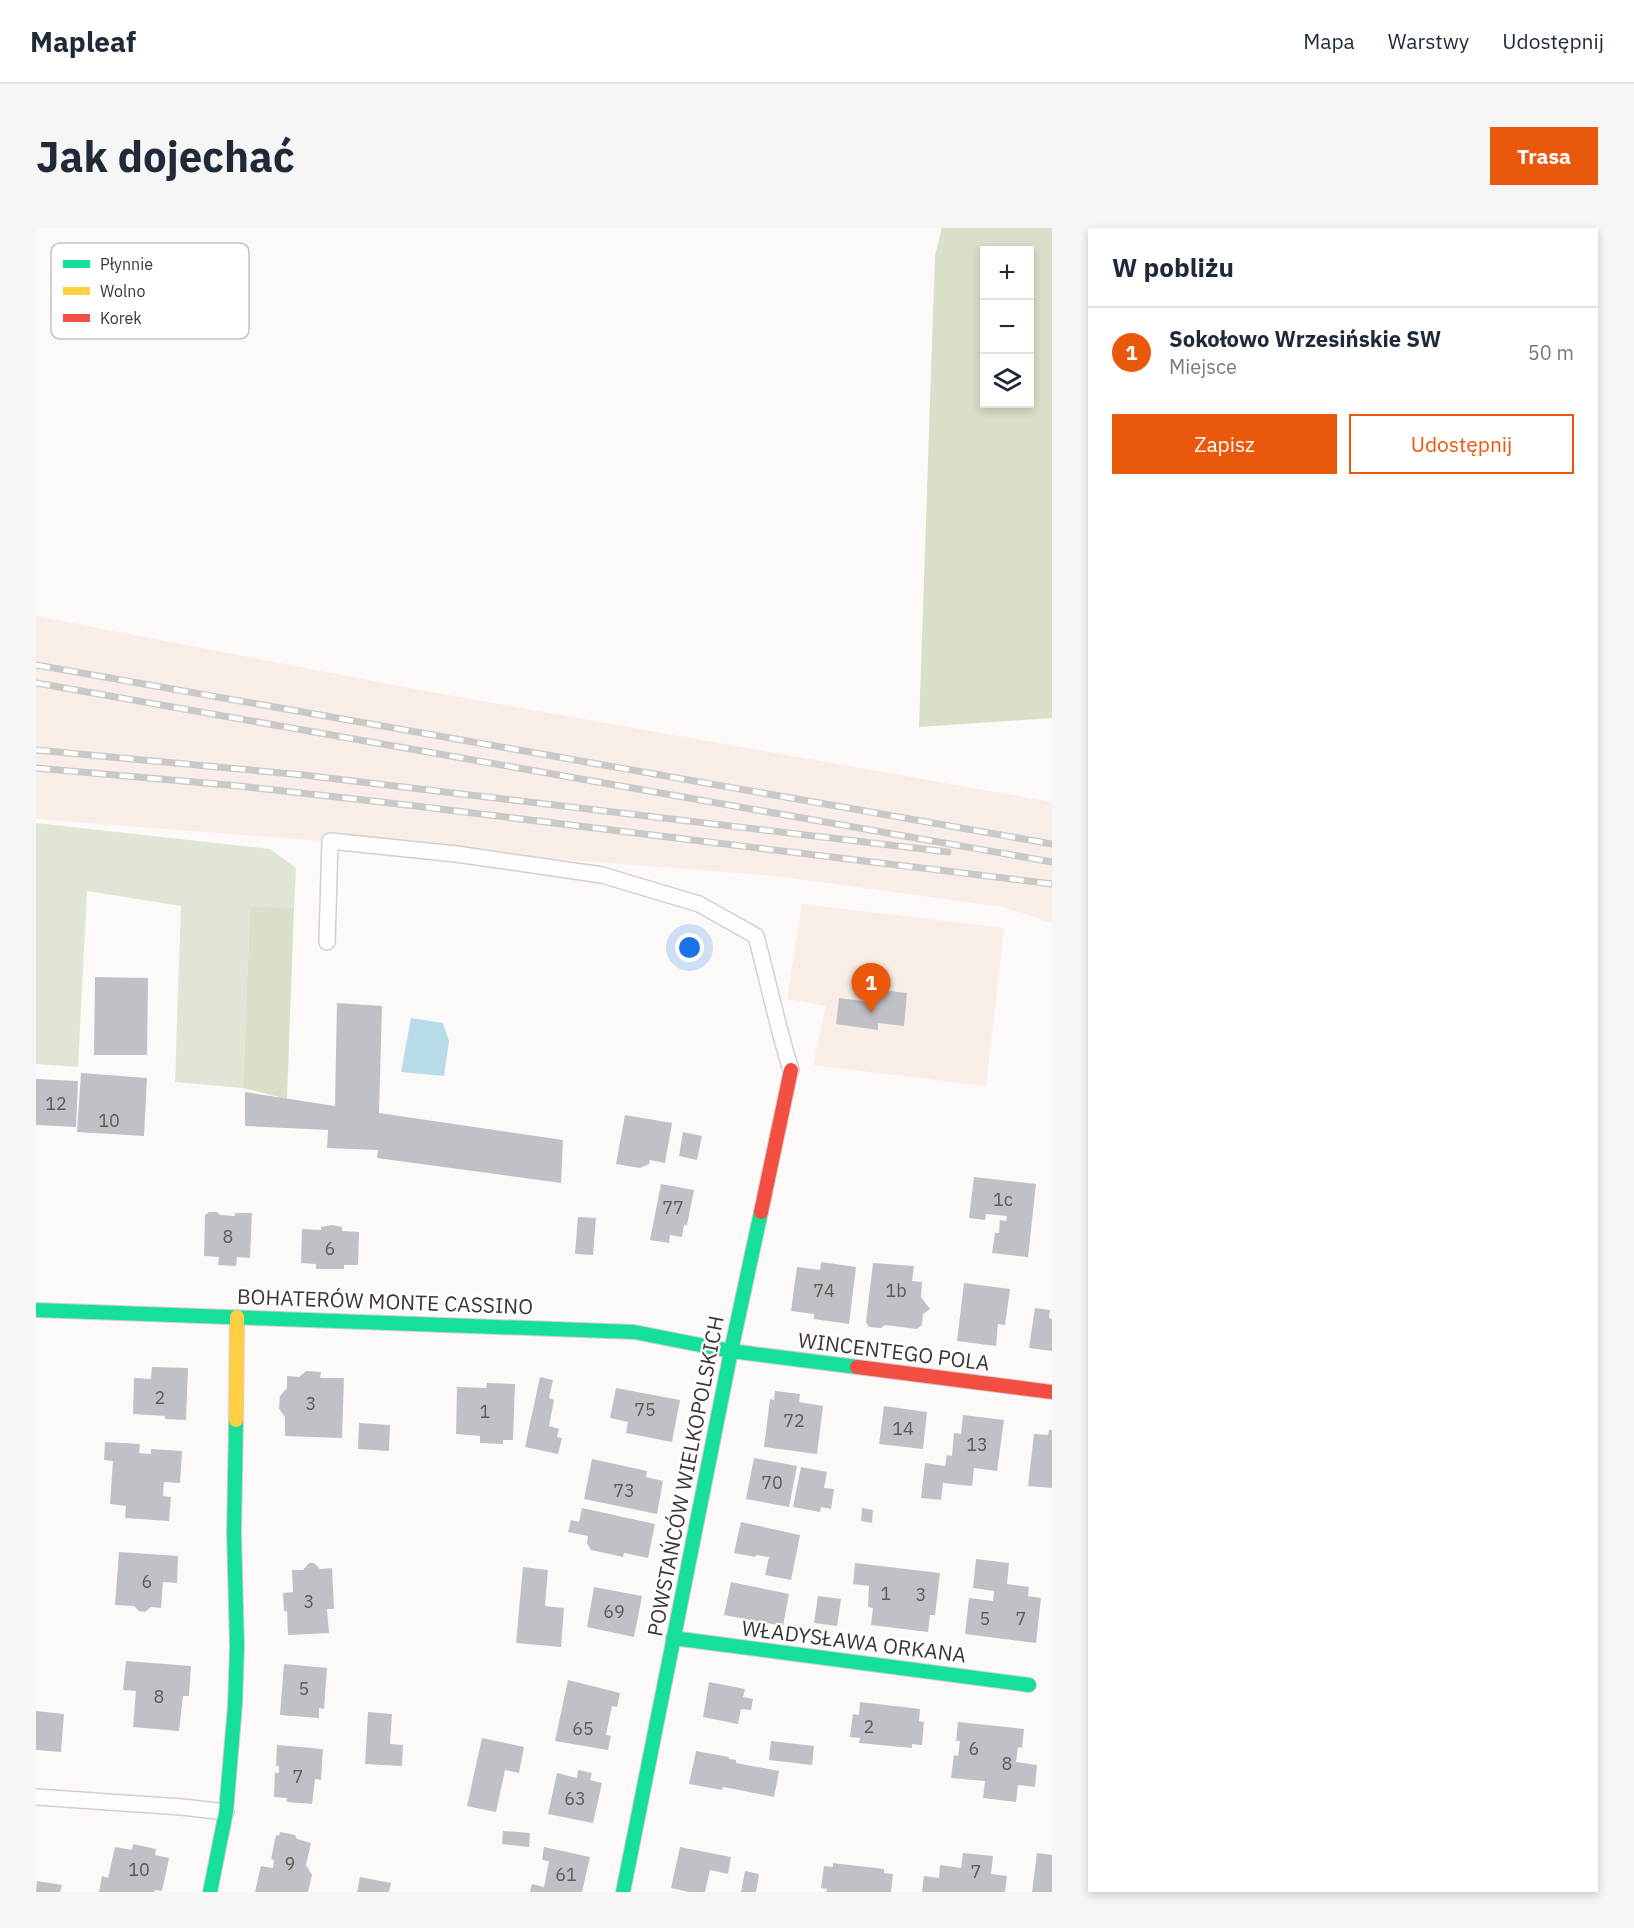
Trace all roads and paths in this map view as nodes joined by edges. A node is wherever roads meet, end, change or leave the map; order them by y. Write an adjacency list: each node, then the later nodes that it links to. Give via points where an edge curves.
1 (327, 942): 2 (lane, via 330,841 603,875 699,904 756,936)
2 (791, 1070): 5 (street, POWSTAŃCÓW WIELKOPOLSKICH)
3 (36, 1310): 4 (street, BOHATERÓW MONTE CASSINO)
4 (237, 1317): 5 (street, BOHATERÓW MONTE CASSINO, via 634,1332); 10 (street, via 237,1647)
5 (731, 1351): 6 (street, WINCENTEGO POLA); 7 (street, POWSTAŃCÓW WIELKOPOLSKICH)
6 (1052, 1392)
7 (673, 1638): 8 (street, WŁADYSŁAWA ORKANA); 12 (street, POWSTAŃCÓW WIELKOPOLSKICH)
8 (1029, 1685)
9 (36, 1797): 10 (lane)
10 (226, 1812): 11 (street)
11 (210, 1892)
12 (623, 1892)

